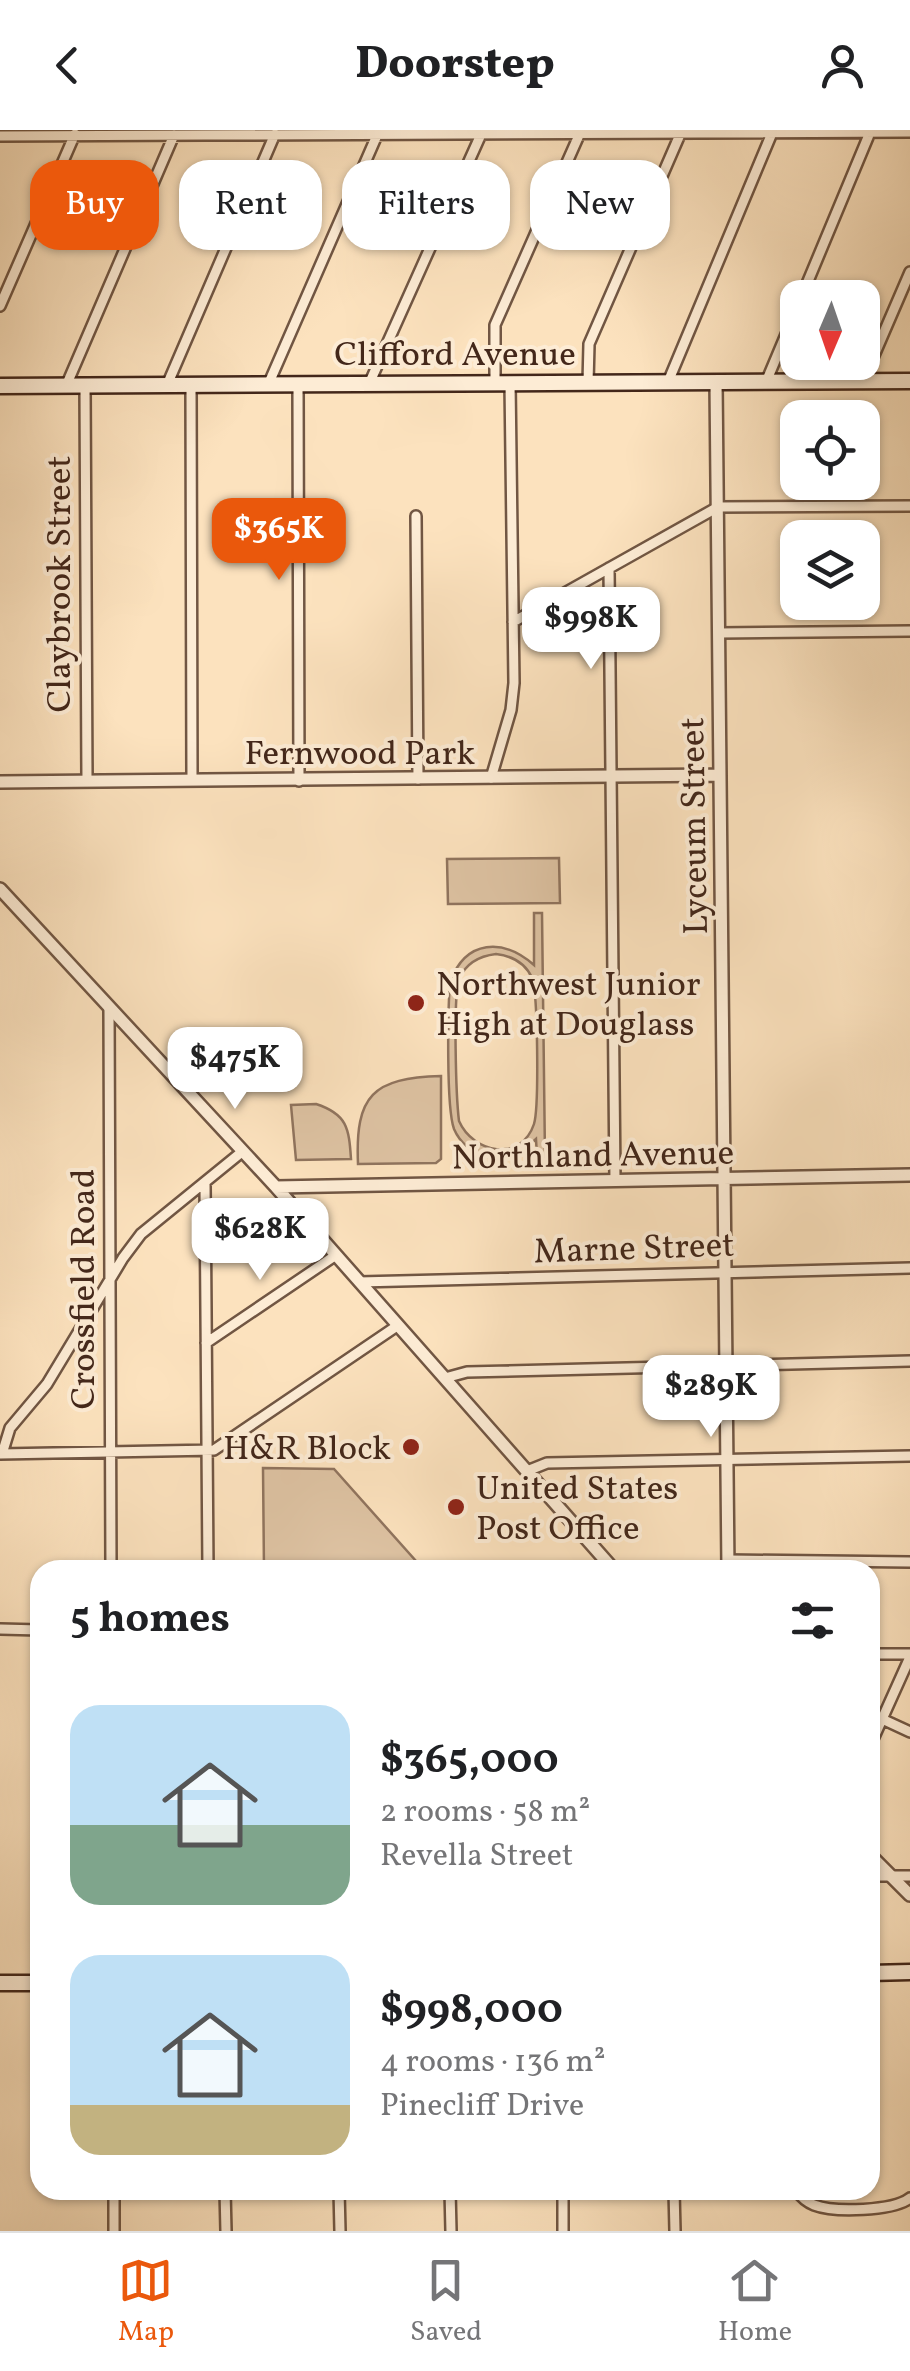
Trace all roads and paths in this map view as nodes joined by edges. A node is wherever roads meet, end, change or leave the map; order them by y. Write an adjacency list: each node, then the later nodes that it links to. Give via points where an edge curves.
1 (681, 131): 5 (street); 6 (street); 22 (street, via 589,344)
2 (872, 131): 6 (street); 7 (street); 13 (street)
3 (378, 132): 4 (street); 9 (street); 23 (street)
4 (482, 132): 5 (street); 25 (street)
5 (580, 132): 21 (street, via 495,325)
6 (773, 132): 18 (street)
7 (910, 132)
8 (75, 134): 10 (street); 11 (street); 14 (street)
9 (276, 134): 10 (street); 26 (street)
10 (174, 135): 29 (street)
11 (0, 136)
12 (910, 272): 16 (street)
13 (809, 280)
14 (0, 306)
15 (780, 349): 20 (street)
16 (863, 381): 17 (main road, Clifford Avenue); 20 (main road, Clifford Avenue)
17 (910, 381)
18 (668, 382): 19 (main road, Clifford Avenue); 22 (main road, Clifford Avenue)
19 (716, 382): 20 (main road, Clifford Avenue); 32 (street, Lyceum Street)
20 (766, 382)
21 (502, 383): 22 (main road, Clifford Avenue); 25 (main road, Clifford Avenue); 35 (street)
22 (588, 383)
23 (268, 384): 24 (main road, Clifford Avenue); 27 (main road, Clifford Avenue)
24 (298, 384): 25 (main road, Clifford Avenue); 43 (street)
25 (369, 384)
26 (167, 385): 27 (main road, Clifford Avenue); 30 (main road, Clifford Avenue)
27 (191, 385): 42 (street)
28 (0, 386): 29 (main road, Clifford Avenue)
29 (66, 386): 30 (main road, Clifford Avenue)
30 (84, 386): 44 (street, Claybrook Street)
31 (910, 506): 32 (street)
32 (718, 507): 34 (street); 37 (street, Lyceum Street)
33 (416, 516): 41 (street)
34 (609, 568): 35 (street); 39 (street)
35 (513, 622): 40 (street, via 511,710)
36 (910, 631): 37 (street)
37 (719, 632): 38 (street, Lyceum Street)
38 (720, 775): 39 (street, Fernwood Park); 50 (street, Lyceum Street)
39 (612, 776): 40 (street, Fernwood Park); 51 (street)
40 (492, 778): 41 (street, Fernwood Park)
41 (418, 779): 43 (street, Fernwood Park)
42 (192, 780): 43 (street, Fernwood Park); 44 (street, Fernwood Park)
43 (299, 780)
44 (86, 781): 45 (street, Fernwood Park)
45 (0, 782)
46 (0, 890): 47 (street)
47 (109, 1007): 48 (street); 57 (street, Crossfield Road)
48 (243, 1151): 52 (street); 53 (street)
49 (910, 1175): 50 (street, Northland Avenue)
50 (724, 1179): 51 (street, Northland Avenue); 56 (street, Lyceum Street)
51 (616, 1181): 53 (street, Northland Avenue)
52 (205, 1184): 57 (street, via 141,1234); 60 (street)
53 (276, 1187): 54 (street)
54 (336, 1255): 58 (street); 60 (street)
55 (910, 1268): 56 (street, Marne Street)
56 (725, 1272): 58 (street, Marne Street); 62 (street, Lyceum Street)
57 (110, 1280): 65 (street, Crossfield Road); 66 (street, via 47,1384 10,1428)
58 (359, 1282): 59 (street)
59 (397, 1326): 63 (street); 64 (street)
60 (206, 1342): 64 (street)
61 (910, 1361): 62 (street)
62 (725, 1365): 63 (street); 68 (street, Lyceum Street)
63 (445, 1378): 69 (street)
64 (207, 1450): 65 (street); 71 (street)
65 (110, 1452): 66 (street); 70 (street, Crossfield Road)
66 (1, 1454)
67 (910, 1456): 68 (street)
68 (726, 1459): 69 (street, via 547,1463); 73 (street, Lyceum Street)
69 (527, 1472): 72 (street)
70 (111, 1560)
71 (208, 1560)
72 (605, 1560)
73 (728, 1560)
74 (880, 1562): 75 (street)
75 (910, 1562)
76 (0, 1630): 77 (street)
77 (30, 1630)
78 (880, 1654): 79 (street)
79 (910, 1656): 80 (street)
80 (882, 1719): 81 (street); 82 (street)
81 (880, 1724)
82 (910, 1732)
83 (880, 1865): 85 (street)
84 (880, 1876): 85 (street)
85 (892, 1876): 86 (street); 87 (street)
86 (910, 1876)
87 (910, 1896)
88 (910, 1972): 89 (main road)
89 (880, 1973)
90 (0, 1983): 91 (main road)
91 (30, 1983)
92 (910, 2198): 99 (street, via 889,2208 827,2208)
93 (114, 2200): 100 (street)
94 (225, 2200): 101 (street)
95 (339, 2200): 102 (street)
96 (450, 2200): 103 (street)
97 (563, 2200): 104 (street)
98 (674, 2200): 105 (street)
99 (807, 2200)
100 (114, 2231)
101 (226, 2231)
102 (340, 2231)
103 (451, 2231)
104 (563, 2231)
105 (674, 2231)

